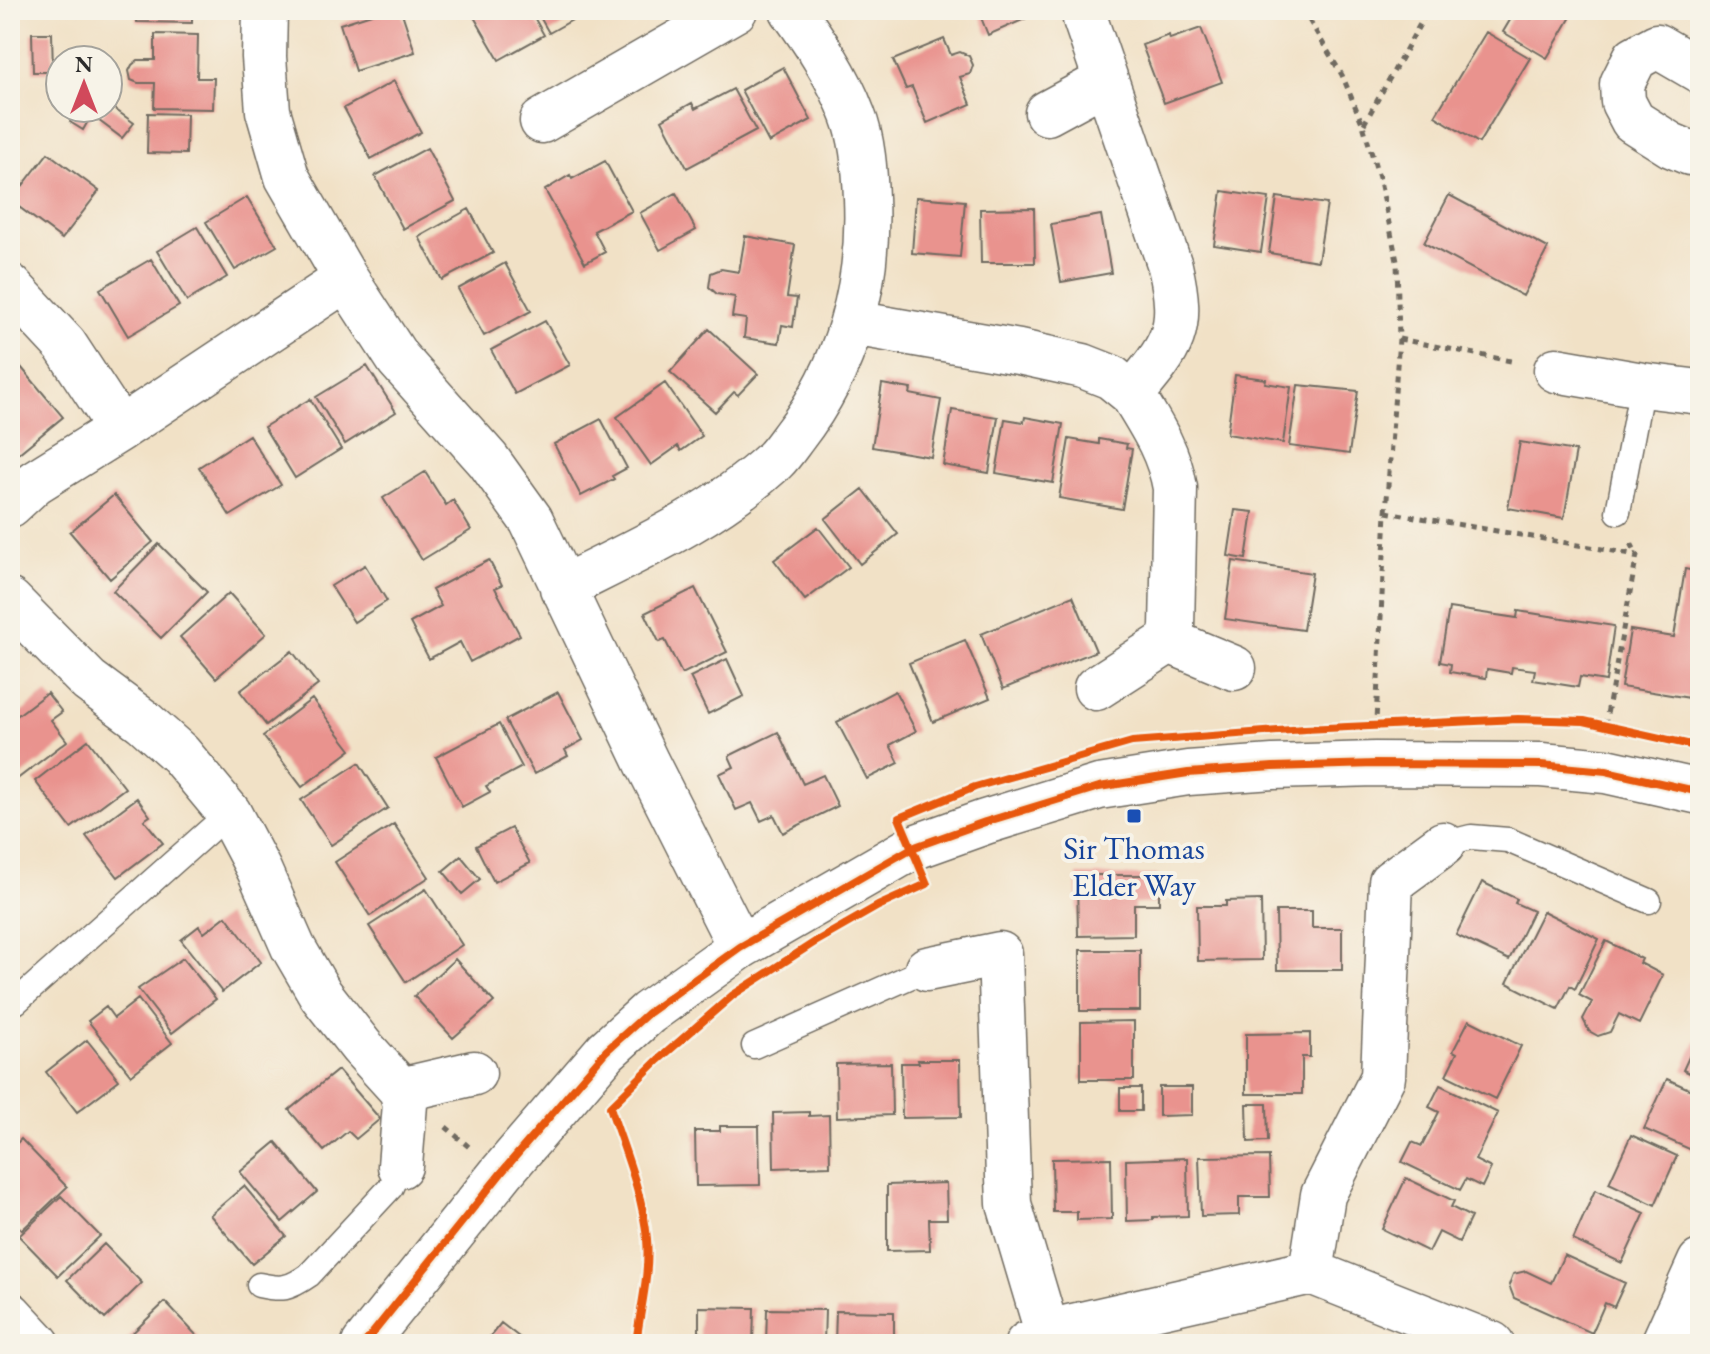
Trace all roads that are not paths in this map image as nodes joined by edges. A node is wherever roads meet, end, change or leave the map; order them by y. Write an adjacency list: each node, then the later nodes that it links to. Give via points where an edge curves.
1 (265, 10): 10 (street, via 268,111 280,155 287,177)
2 (735, 10): 8 (street)
3 (792, 10): 12 (street, via 819,47 853,116 865,170 868,233)
4 (1085, 19): 6 (street)
5 (1700, 71): 9 (street, via 1657,46 1635,58 1622,84 1623,102 1633,121 1671,145)
6 (1106, 81): 7 (street); 16 (street, via 1177,295 1168,347)
7 (1047, 113)
8 (542, 121)
9 (1700, 153)
10 (346, 279): 17 (street); 20 (street, via 398,359 488,460 531,520)
11 (10, 286): 17 (street, via 65,345)
12 (853, 323): 16 (street, via 1083,366 1111,377); 20 (street, via 815,410 776,459 686,526)
13 (1556, 370): 14 (street)
14 (1642, 385): 15 (street); 19 (lane)
15 (1700, 392)
16 (1132, 394): 22 (street, via 1172,466 1175,587)
17 (120, 429): 18 (street, via 35,482)
18 (10, 505)
19 (1618, 512)
20 (562, 588): 29 (street)
21 (10, 601): 26 (street, via 89,681 180,754)
22 (1169, 641): 23 (street); 24 (street)
23 (1234, 668)
24 (1096, 688)
25 (1700, 792): 29 (street, via 1606,771 1468,764 1273,767 1111,785 912,848)
26 (229, 813): 31 (lane); 34 (street, via 321,995)
27 (1443, 844): 28 (lane, via 1471,837 1508,840); 37 (street, via 1391,882 1383,1077 1323,1195)
28 (1649, 901)
29 (740, 947): 43 (street, via 648,1013 606,1051)
30 (927, 969): 32 (lane); 40 (street, via 1000,954 1009,1204)
31 (16, 1002)
32 (754, 1046)
33 (474, 1073): 34 (street)
34 (401, 1090): 35 (street, via 405,1104)
35 (400, 1166): 38 (lane, via 391,1187 309,1275 279,1290)
36 (1700, 1262): 44 (street)
37 (1311, 1272): 40 (street); 41 (street)
38 (259, 1285)
39 (10, 1314): 42 (street)
40 (1037, 1338)
41 (1465, 1339)
42 (38, 1344)
43 (364, 1344)
44 (1663, 1344)

